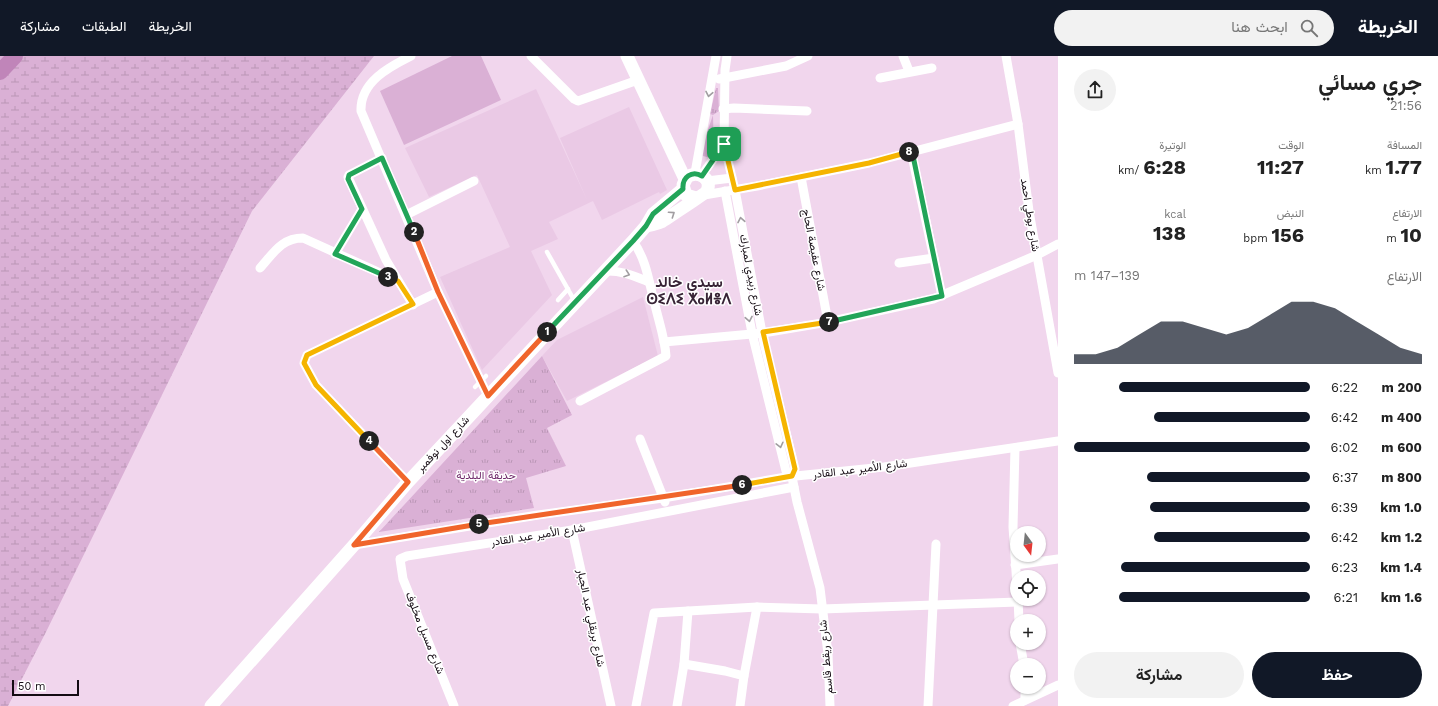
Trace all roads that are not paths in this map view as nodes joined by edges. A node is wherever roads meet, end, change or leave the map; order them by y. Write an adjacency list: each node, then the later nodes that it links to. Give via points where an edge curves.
1 (412, 56): 20 (street, via 380,74 367,89 362,102 361,111)
2 (531, 56): 14 (street, via 578,101)
3 (628, 56): 14 (main road)
4 (716, 56): 13 (street)
5 (727, 56): 11 (street, شارع زبيدي لمبارك)
6 (808, 56): 11 (street, via 786,66)
7 (903, 56): 10 (street)
8 (1006, 56): 17 (street, شارع بوطي احمد)
9 (932, 68): 10 (street)
10 (909, 71): 12 (street)
11 (724, 78): 13 (street); 15 (street, شارع زبيدي لمبارك)
12 (880, 78)
13 (712, 79): 23 (street, one-way to 23)
14 (638, 80): 23 (main road, via 672,150)
15 (723, 109): 16 (street); 18 (street, شارع زبيدي لمبارك)
16 (807, 112)
17 (1018, 124): 19 (street); 35 (street, شارع بوطي احمد, via 1025,188)
18 (724, 144): 22 (street, شارع زبيدي لمبارك); 23 (street)
19 (912, 151): 21 (street); 36 (street)
20 (382, 158): 28 (street, via 348,176); 29 (street)
21 (801, 177): 25 (street); 48 (street, شارع عفيصة الحاج)
22 (732, 178): 23 (street); 25 (street, شارع زبيدي لمبارك)
23 (694, 179): 27 (main road, via 708,188); 27 (main road, via 686,195); 30 (main road, شارع اول نوفمبر, via 653,214)
24 (474, 181): 29 (street)
25 (735, 190): 26 (street); 49 (street, شارع زبيدي لمبارك, one-way to 25)
26 (725, 191): 27 (street); 50 (street, one-way to 50)
27 (700, 197): 30 (main road, one-way to 27, via 660,222)
28 (362, 209): 34 (street); 40 (street)
29 (406, 215): 43 (street)
30 (646, 226): 31 (main road, شارع اول نوفمبر)
31 (633, 241): 39 (main road, شارع اول نوفمبر); 41 (street, via 643,260)
32 (1058, 244): 35 (street)
33 (547, 252): 42 (lane)
34 (335, 254): 38 (street, via 302,238 292,238 283,243); 40 (street)
35 (1037, 255): 44 (street); 52 (street, شارع بوطي احمد)
36 (934, 258): 37 (street); 44 (street)
37 (899, 263)
38 (260, 268)
39 (605, 271): 41 (street, one-way to 41, via 616,270); 46 (main road, شارع اول نوفمبر)
40 (398, 281): 47 (street)
41 (649, 282): 51 (street)
42 (568, 289): 45 (lane); 46 (lane)
43 (438, 292): 47 (street); 53 (street)
44 (942, 296): 48 (street)
45 (558, 300)
46 (575, 302): 53 (main road, شارع اول نوفمبر)
47 (413, 304): 59 (street, via 307,355 304,363 316,385)
48 (828, 322): 49 (street)
49 (763, 332): 50 (street); 58 (street, شارع زبيدي لمبارك, via 795,469)
50 (752, 333): 51 (street); 58 (street, one-way to 58, via 786,471)
51 (664, 342): 54 (street, via 666,357)
52 (1058, 373)
53 (488, 396): 59 (main road, شارع اول نوفمبر)
54 (580, 401)
55 (640, 439): 61 (street)
56 (1058, 441): 57 (street, شارع الأمير عبد القادر)
57 (1015, 448): 58 (street, شارع الأمير عبد القادر, via 884,467); 68 (street)
58 (792, 476): 60 (street, شارع ريقط قاسم); 61 (street, شارع الأمير عبد القادر)
59 (408, 482): 65 (main road, شارع اول نوفمبر)
60 (794, 488): 62 (street, شارع الأمير عبد القادر); 73 (street, شارع ريقط قاسم, via 820,588)
61 (663, 498): 62 (street); 65 (street, شارع الأمير عبد القادر, via 546,513)
62 (668, 511): 63 (street, شارع الأمير عبد القادر)
63 (572, 530): 66 (street, شارع الأمير عبد القادر); 82 (street, شارع بريقلي عبد الجبار)
64 (936, 544): 71 (street)
65 (354, 545): 80 (main road, شارع اول نوفمبر)
66 (400, 559): 81 (street, شارع مسبل مخلوف, via 403,579)
67 (1058, 559): 68 (street)
68 (1015, 565): 69 (street)
69 (1015, 570)
70 (1010, 601): 71 (street)
71 (933, 606): 73 (street); 87 (street)
72 (757, 607): 73 (street); 74 (street); 76 (street)
73 (822, 609): 86 (street, شارع ريقط قاسم, via 828,654)
74 (688, 611): 75 (street); 83 (street, via 653,614)
75 (684, 664): 76 (street); 84 (street)
76 (744, 676): 85 (street)
77 (1058, 685): 79 (street)
78 (1025, 694): 79 (street)
79 (1025, 700): 88 (street)
80 (211, 706)
81 (454, 706)
82 (611, 706)
83 (636, 706)
84 (677, 706)
85 (740, 706)
86 (830, 706)
87 (928, 706)
88 (1013, 706)

